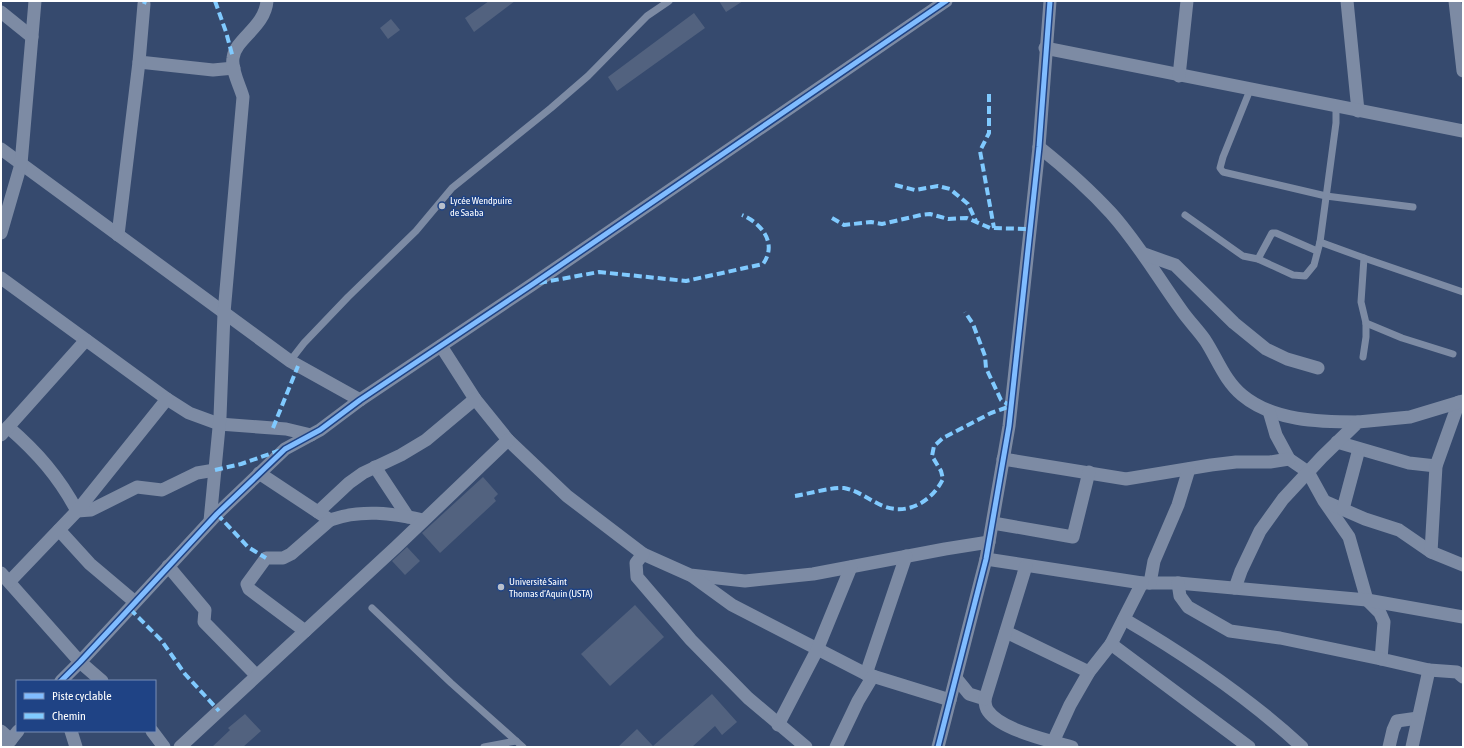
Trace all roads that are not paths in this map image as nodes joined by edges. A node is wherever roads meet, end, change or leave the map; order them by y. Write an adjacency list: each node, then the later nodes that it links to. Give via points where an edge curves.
1 (35, 1): 11 (street)
2 (267, 1): 14 (street, via 257,26 238,47 232,58)
3 (669, 1): 42 (lane, via 647,16 588,76 551,108 452,188 416,231 348,297)
4 (946, 1): 39 (street)
5 (1050, 1): 12 (street)
6 (1187, 1): 16 (street)
7 (1347, 1): 19 (street)
8 (1455, 1): 15 (street)
9 (144, 4): 13 (street)
10 (1, 12): 11 (street)
11 (32, 37): 23 (street)
12 (1045, 48): 16 (street); 21 (street)
13 (139, 62): 14 (street, via 213,70); 28 (street)
14 (234, 68): 36 (street, via 243,97)
15 (1463, 71)
16 (1179, 76): 17 (street)
17 (1250, 90): 18 (street); 24 (lane, via 1220,168 1223,172)
18 (1336, 106): 19 (street); 24 (lane)
19 (1358, 111): 20 (street)
20 (1463, 131)
21 (1039, 147): 31 (street, via 1111,213); 56 (street, via 1009,426)
22 (1, 149): 23 (street)
23 (21, 164): 27 (street); 28 (street)
24 (1326, 196): 25 (lane); 29 (lane)
25 (1413, 207)
26 (1186, 215): 33 (lane, via 1243,256)
27 (1, 233)
28 (118, 235): 36 (street)
29 (1320, 242): 30 (lane); 32 (lane)
30 (1317, 251): 33 (lane, via 1272,233); 33 (lane, via 1314,265 1304,276 1293,275)
31 (1144, 254): 43 (street, via 1175,265 1234,323 1266,349 1287,359); 48 (street, via 1205,340 1230,383 1242,395)
32 (1364, 258): 35 (lane); 37 (lane, via 1362,302)
33 (1258, 259)
34 (1, 278): 38 (street)
35 (1463, 292)
36 (224, 314): 42 (street); 50 (street)
37 (1366, 323): 40 (lane, via 1402,338); 41 (lane)
38 (86, 340): 44 (street); 51 (street)
39 (441, 346): 45 (street); 46 (street)
40 (1453, 354)
41 (1363, 357)
42 (290, 361): 46 (street)
43 (1318, 368)
44 (167, 399): 50 (street, via 189,413); 67 (street)
45 (475, 399): 53 (street); 59 (street, via 426,440)
46 (360, 400): 52 (street)
47 (1461, 401): 49 (street, via 1410,417); 58 (street)
48 (1269, 411): 49 (street, via 1294,418); 57 (street, via 1276,435)
49 (1358, 422): 54 (street)
50 (219, 424): 52 (street, via 286,429); 61 (street)
51 (4, 431): 67 (street, via 45,462)
52 (311, 435): 64 (street, via 286,449)
53 (508, 440): 72 (street); 77 (street, via 567,496)
54 (1337, 442): 55 (street); 63 (street)
55 (1358, 449): 58 (street, via 1409,463); 66 (street)
56 (1003, 459): 62 (street); 73 (street)
57 (1289, 459): 60 (street, via 1236,462); 63 (street)
58 (1436, 466): 76 (street)
59 (375, 467): 68 (street, via 348,483); 69 (street)
60 (1189, 469): 62 (street, via 1126,479); 86 (street, via 1178,505)
61 (215, 470): 67 (street, via 197,473 162,490 137,487 91,510); 70 (street)
62 (1089, 472): 73 (street, via 1073,537)
63 (1308, 472): 65 (street); 88 (street, via 1283,499 1260,531)
64 (259, 473): 68 (street); 70 (street)
65 (1324, 501): 66 (street); 89 (street, via 1349,536)
66 (1343, 509): 76 (street, via 1399,530)
67 (77, 511): 74 (street)
68 (318, 512): 71 (street)
69 (408, 517): 71 (street, via 369,513); 72 (street)
70 (210, 520): 81 (street)
71 (330, 520): 94 (street, via 291,554 283,558 266,558 247,584)
72 (423, 520): 94 (street)
73 (993, 523): 75 (street)
74 (59, 530): 85 (street); 90 (street, via 90,564)
75 (989, 542): 78 (street); 79 (street)
76 (1432, 552): 80 (street)
77 (643, 554): 84 (street); 111 (street, via 636,563 637,577 719,670)
78 (906, 556): 83 (street); 103 (street)
79 (986, 559): 82 (street); 105 (street)
80 (1463, 565)
81 (168, 566): 90 (street); 102 (street, via 202,607 205,612 204,622)
82 (1026, 566): 86 (street); 95 (street)
83 (851, 567): 84 (street, via 745,581); 97 (street)
84 (690, 575): 97 (street, via 732,605)
85 (5, 577): 99 (street)
86 (1146, 583): 87 (street); 92 (street)
87 (1178, 583): 88 (street); 98 (street, via 1180,596 1188,607 1230,631 1280,638)
88 (1236, 588): 89 (street)
89 (1367, 600): 93 (street); 98 (street, via 1380,613 1384,622)
90 (135, 602): 99 (street)
91 (372, 608): 116 (lane)
92 (1124, 618): 96 (street); 128 (street, via 1163,641 1224,684)
93 (1463, 618)
94 (305, 631): 102 (street)
95 (1006, 632): 101 (street); 108 (street)
96 (1111, 644): 101 (street); 127 (street)
97 (817, 650): 103 (street); 111 (street)
98 (1381, 659): 100 (street)
99 (80, 662): 106 (street); 107 (street)
100 (1429, 670): 104 (street, via 1457,672); 110 (street)
101 (1089, 672): 117 (street)
102 (256, 675): 120 (street)
103 (869, 675): 109 (street); 124 (street)
104 (1463, 677)
105 (956, 678): 108 (street, via 969,694); 109 (street)
106 (62, 680)
107 (101, 680)
108 (985, 699): 117 (street, via 988,712 995,718)
109 (950, 700): 125 (street)
110 (1418, 718): 129 (street, via 1397,721); 130 (street)
111 (778, 725): 123 (street)
112 (1, 731): 115 (street)
113 (71, 732): 118 (street)
114 (153, 732): 119 (street)
115 (12, 740)
116 (516, 741): 121 (lane); 122 (lane)
117 (1045, 743): 126 (street)
118 (76, 747)
119 (164, 747)
120 (180, 747)
121 (484, 747)
122 (523, 747)
123 (806, 747)
124 (836, 747)
125 (938, 747)
126 (1072, 747)
127 (1249, 747)
128 (1302, 747)
129 (1389, 747)
130 (1412, 747)

